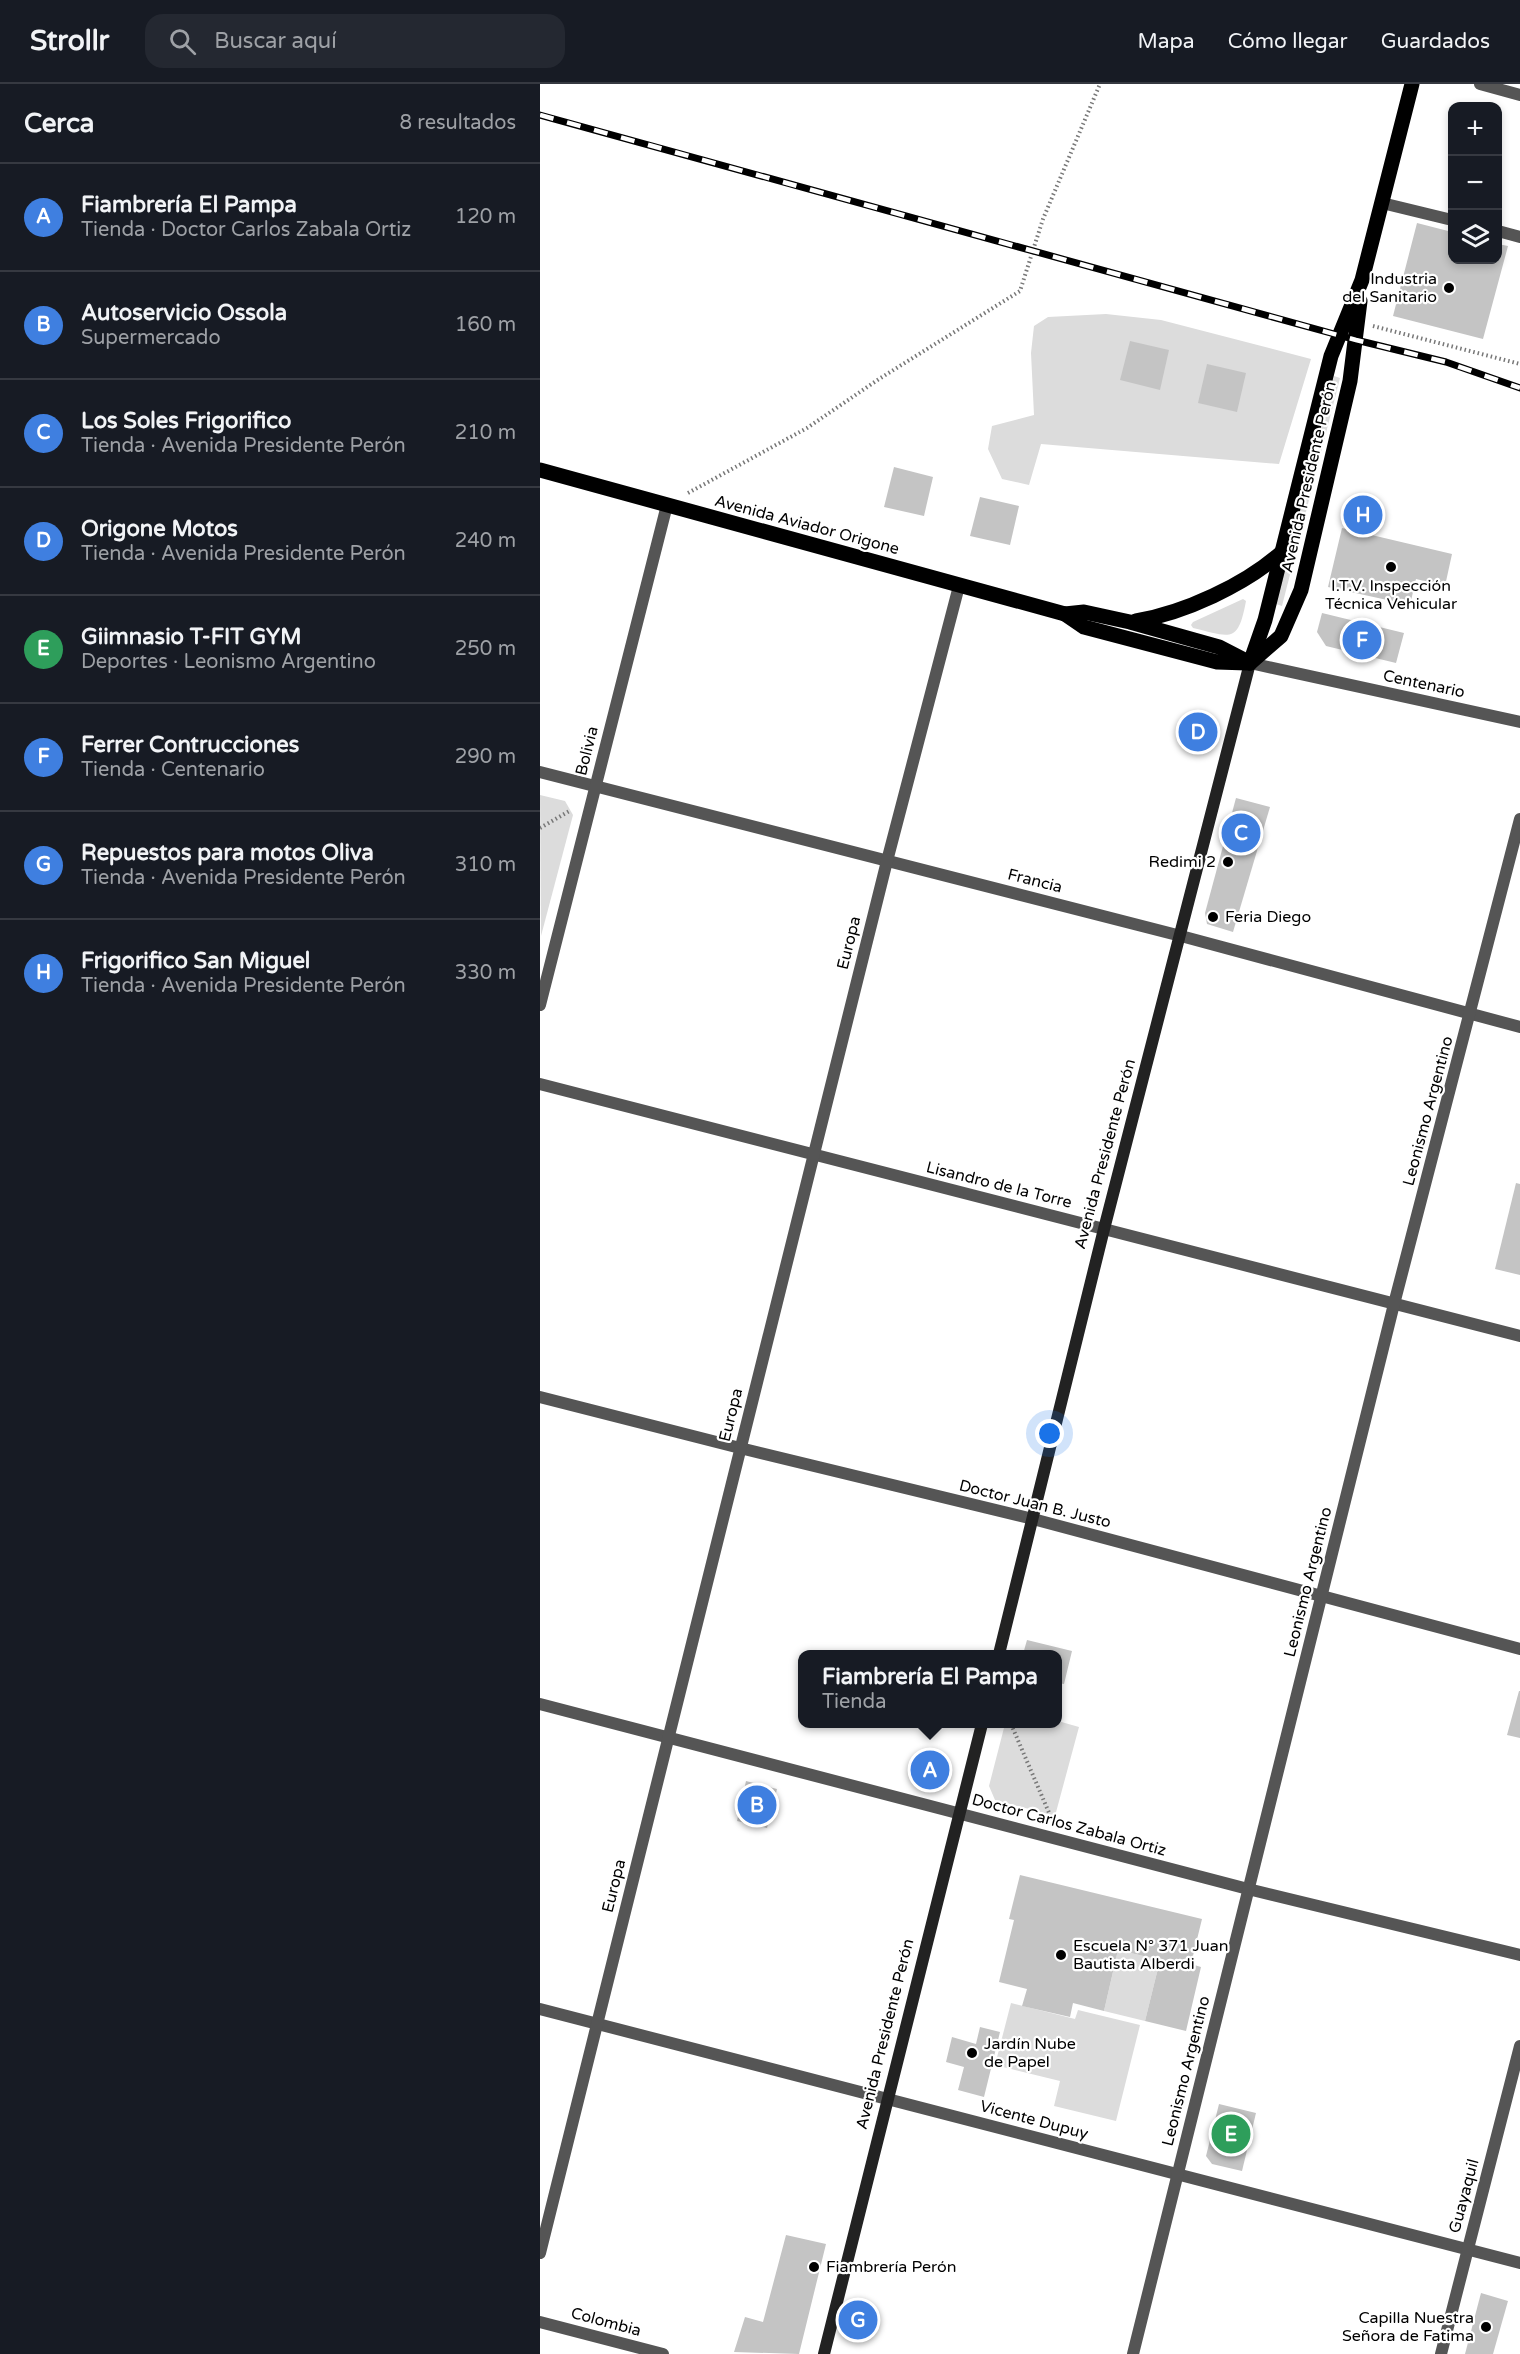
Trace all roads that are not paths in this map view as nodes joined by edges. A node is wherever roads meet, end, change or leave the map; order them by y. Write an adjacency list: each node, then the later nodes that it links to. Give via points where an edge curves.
1 (1412, 84): 4 (main road, Avenida Presidente Perón)
2 (1480, 84): 3 (street)
3 (1520, 94)
4 (1382, 203): 5 (street); 8 (main road, Avenida Presidente Perón)
5 (1448, 219)
6 (1502, 232): 7 (street)
7 (1520, 237)
8 (1362, 280): 11 (main road, Avenida Presidente Perón, via 1331,356); 15 (main road, Avenida Presidente Perón, via 1350,381 1301,591 1281,636)
9 (540, 470): 10 (main road, Avenida Aviador Origone)
10 (667, 505): 12 (main road, Avenida Aviador Origone); 18 (street, Bolivia)
11 (1281, 552): 14 (main road, via 1244,580 1174,612); 15 (main road, Avenida Presidente Perón)
12 (959, 586): 13 (main road, Avenida Aviador Origone); 20 (street, Europa)
13 (1065, 614): 14 (main road, Avenida Aviador Origone, via 1084,612); 15 (main road, Avenida Aviador Origone, via 1084,627 1217,663)
14 (1130, 622): 15 (main road, Avenida Aviador Origone, via 1219,647)
15 (1250, 663): 16 (street, Centenario); 21 (main road, Avenida Presidente Perón)
16 (1520, 722)
17 (540, 772): 18 (street, Francia)
18 (594, 786): 20 (street, Francia); 22 (street, Bolivia)
19 (1520, 819): 23 (street, Leonismo Argentino)
20 (887, 861): 21 (street, Francia); 26 (street, Europa)
21 (1181, 936): 23 (street, Francia); 27 (main road, Avenida Presidente Perón)
22 (540, 1005)
23 (1471, 1015): 24 (street, Francia); 28 (street, Leonismo Argentino)
24 (1520, 1027)
25 (540, 1084): 26 (street, Lisandro de la Torre)
26 (813, 1154): 27 (street, Lisandro de la Torre); 31 (street, Europa)
27 (1104, 1229): 28 (street, Lisandro de la Torre); 32 (main road, Avenida Presidente Perón)
28 (1394, 1304): 29 (street, Lisandro de la Torre); 33 (street, Leonismo Argentino)
29 (1520, 1336)
30 (540, 1397): 31 (street, Doctor Juan B. Justo)
31 (740, 1448): 32 (street, Doctor Juan B. Justo); 38 (street, Europa)
32 (1033, 1519): 33 (street, Doctor Juan B. Justo); 35 (main road, Avenida Presidente Perón)
33 (1322, 1595): 34 (street, Doctor Juan B. Justo); 40 (street, Leonismo Argentino)
34 (1520, 1649)
35 (1000, 1650)
36 (540, 1704): 38 (street, Doctor Carlos Zabala Ortiz)
37 (981, 1728): 39 (main road, Avenida Presidente Perón)
38 (668, 1738): 39 (street, Doctor Carlos Zabala Ortiz); 43 (street, Europa)
39 (960, 1814): 40 (street, Doctor Carlos Zabala Ortiz); 45 (main road, Avenida Presidente Perón)
40 (1248, 1889): 41 (street, Doctor Carlos Zabala Ortiz); 46 (street, Leonismo Argentino)
41 (1520, 1955)
42 (540, 2008): 43 (street, Vicente Dupuy)
43 (597, 2023): 45 (street, Vicente Dupuy); 48 (street, Europa)
44 (1520, 2046): 47 (street, Guayaquil)
45 (888, 2099): 46 (street, Vicente Dupuy); 52 (main road, Avenida Presidente Perón)
46 (1178, 2175): 47 (street, Vicente Dupuy); 53 (street, Leonismo Argentino)
47 (1467, 2249): 49 (street, Vicente Dupuy); 54 (street, Guayaquil)
48 (540, 2253)
49 (1520, 2264)
50 (540, 2322): 51 (street, Colombia)
51 (663, 2354)
52 (824, 2354)
53 (1133, 2354)
54 (1441, 2354)

